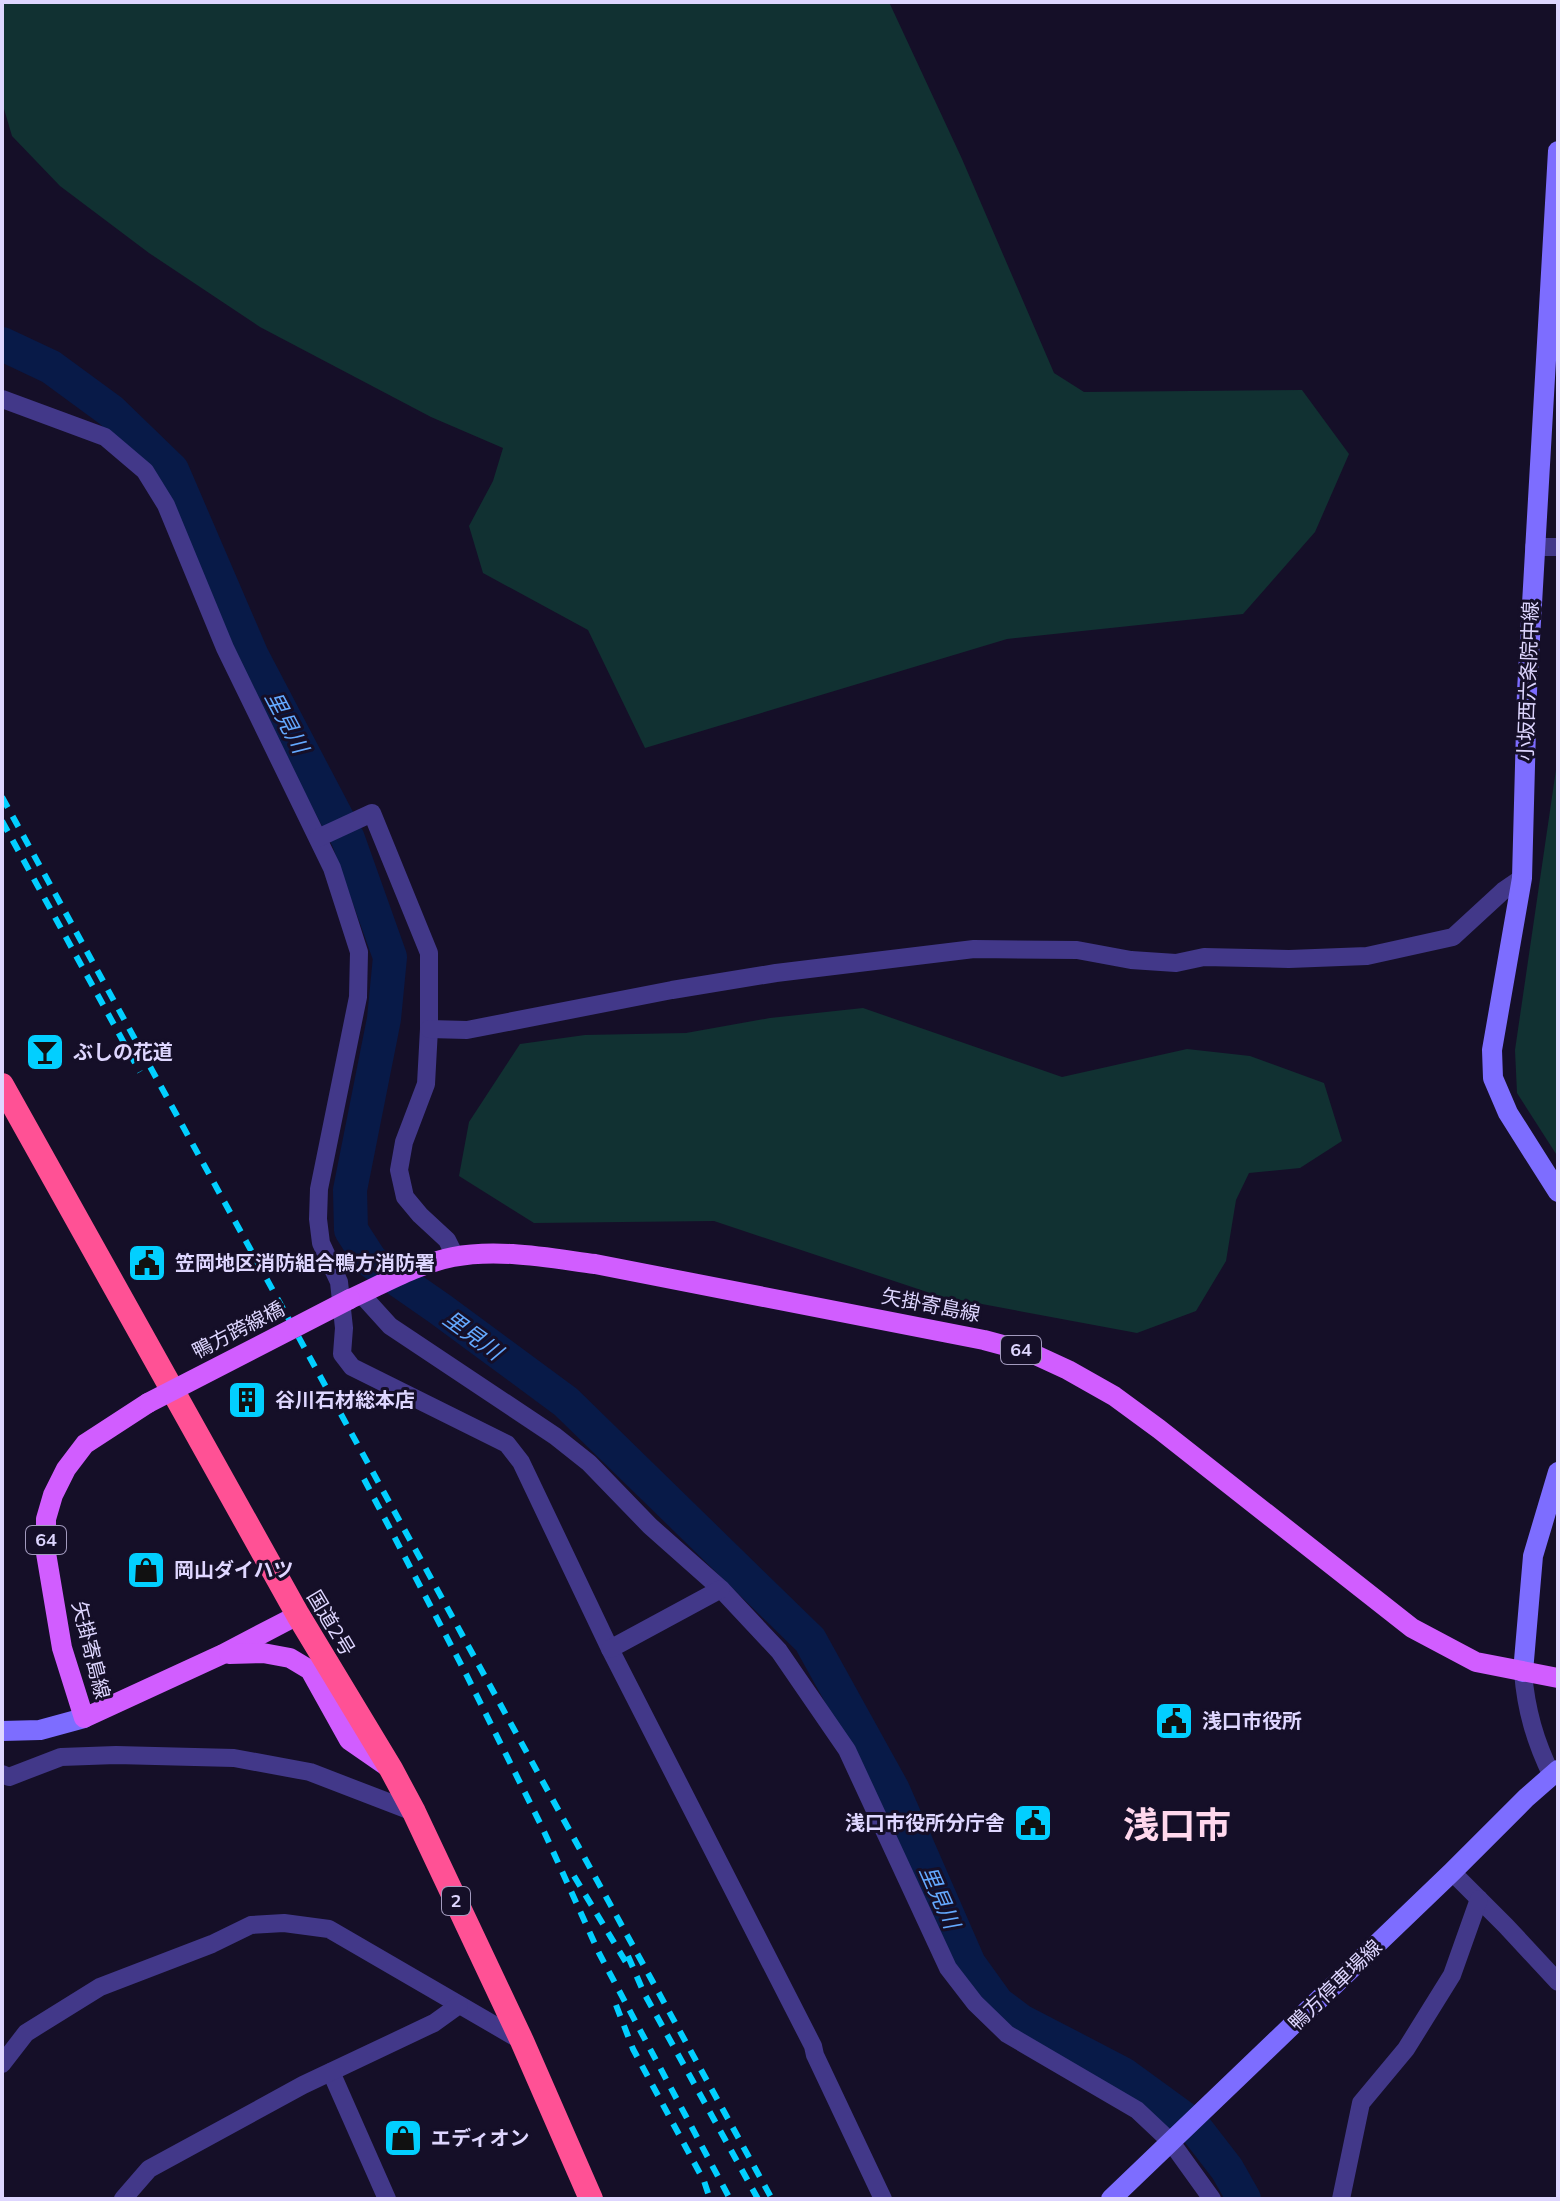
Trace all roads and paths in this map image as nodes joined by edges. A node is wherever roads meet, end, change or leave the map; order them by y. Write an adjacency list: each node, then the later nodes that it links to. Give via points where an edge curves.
1 (1558, 151): 2 (main road, 小坂西六条院中線)
2 (1552, 347): 4 (main road, 小坂西六条院中線)
3 (2, 399): 6 (street, via 105,437 145,471 166,505 225,648)
4 (1534, 547): 5 (street); 7 (main road, 小坂西六条院中線)
5 (1558, 547)
6 (318, 838): 8 (street, via 372,813 429,953); 17 (street, via 359,952 358,997 319,1189 321,1243 339,1282 342,1354 352,1367 507,1444 521,1462)
7 (1522, 878): 8 (street, via 1453,937 1367,956 1204,957 1176,963 1077,950 974,949 716,983 467,1030); 10 (main road, 小坂西六条院中線, via 1496,1021 1493,1078 1508,1113)
8 (429, 1029): 11 (street, via 426,1084 399,1170 405,1197 447,1240)
9 (2, 1085): 16 (highway, 国道2号 / 2)
10 (1558, 1192)
11 (455, 1256): 12 (main road, 矢掛寄島線 / 64); 19 (main road, 矢掛寄島線 / 64, via 538,1256 595,1264 1029,1352 1114,1396 1412,1628 1476,1662)
12 (361, 1294): 13 (main road, 鴨方跨線橋 / 64, bridge); 15 (street, via 390,1326 578,1454)
13 (148, 1403): 21 (main road, 矢掛寄島線 / 64, via 85,1444 66,1469 46,1519 46,1553 62,1648)
14 (1558, 1472): 19 (main road, via 1533,1556)
15 (721, 1589): 17 (street); 34 (street, via 779,1651 847,1750 948,1968 975,2003 1007,2034)
16 (298, 1615): 18 (main road, 矢掛寄島線); 23 (highway, 国道2号 / 2)
17 (610, 1649): 38 (street, via 813,2046)
18 (223, 1654): 21 (main road, 矢掛寄島線); 23 (main road, via 277,1655 310,1670 349,1740)
19 (1523, 1672): 20 (main road, 矢掛寄島線 / 64); 24 (street, via 1537,1744)
20 (1558, 1678)
21 (84, 1718): 22 (main road, via 40,1730)
22 (2, 1731)
23 (391, 1769): 26 (highway, 国道2号 / 2)
24 (1555, 1773): 27 (main road, 鴨方停車場線)
25 (2, 1774): 26 (street, via 9,1777 61,1757 234,1758 310,1772)
26 (414, 1812): 31 (highway, 国道2号 / 2)
27 (1452, 1872): 28 (street); 34 (main road, 鴨方停車場線)
28 (1479, 1899): 29 (street); 41 (street, via 1452,1975 1406,2049 1361,2103)
29 (1558, 1982)
30 (459, 2005): 31 (street); 32 (street, via 329,1929 251,1925 100,1987 26,2033); 33 (street, via 434,2023)
31 (522, 2041): 37 (highway, 国道2号 / 2)
32 (2, 2064)
33 (331, 2072): 35 (street, via 149,2169); 36 (street)
34 (1175, 2138): 39 (main road, 鴨方停車場線); 40 (street)
35 (123, 2199)
36 (387, 2199)
37 (591, 2199)
38 (883, 2199)
39 (1111, 2199)
40 (1212, 2199)
41 (1341, 2199)

